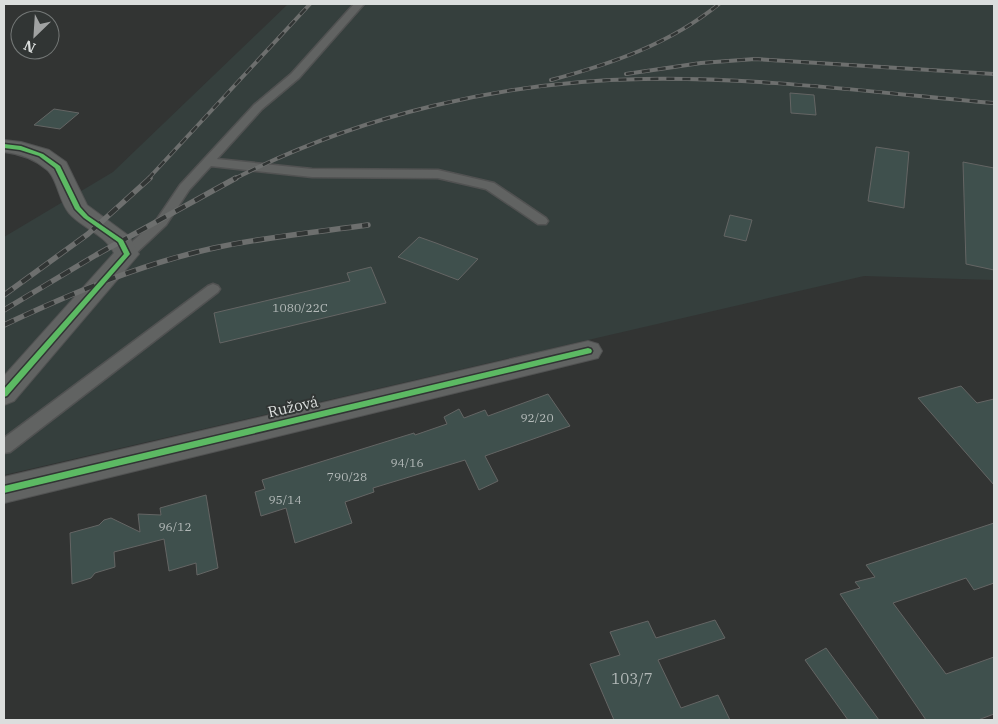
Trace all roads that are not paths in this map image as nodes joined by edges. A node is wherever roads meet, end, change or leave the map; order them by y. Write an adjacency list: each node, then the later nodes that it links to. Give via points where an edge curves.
1 (358, 4): 3 (lane, via 320,49 258,107)
2 (4, 146): 5 (street, via 41,155 58,167 77,208 121,241)
3 (209, 162): 4 (lane, via 312,173 438,174 490,186); 5 (lane, via 184,188 162,222)
4 (542, 221)
5 (127, 254): 8 (street)
6 (213, 289): 9 (lane)
7 (588, 350): 10 (street, Ružová)
8 (4, 394)
9 (4, 447)
10 (4, 490)

